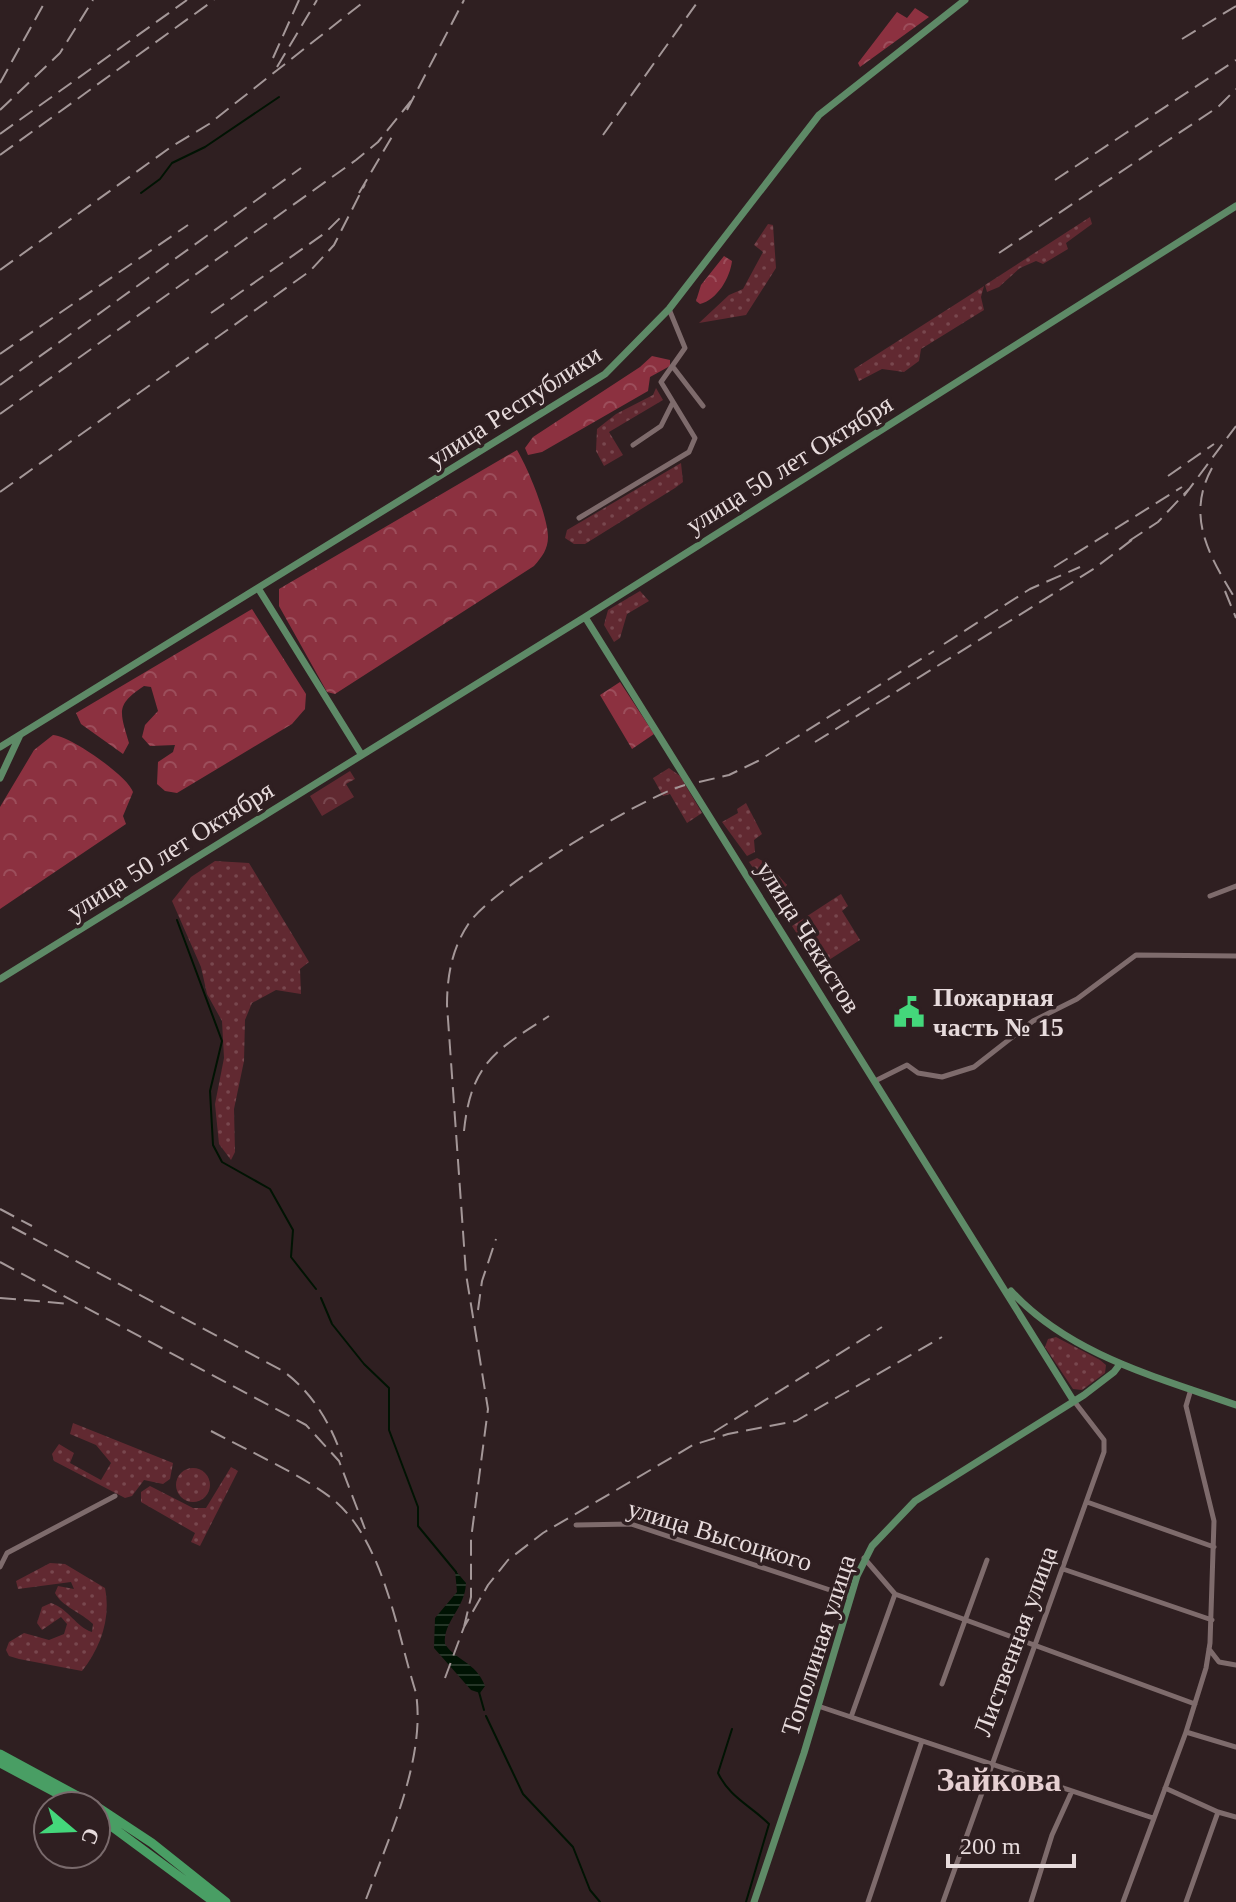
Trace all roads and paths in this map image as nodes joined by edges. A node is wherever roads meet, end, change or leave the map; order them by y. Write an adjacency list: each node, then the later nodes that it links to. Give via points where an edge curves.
1 (965, 0): 3 (main road, улица Республики, via 819,115)
2 (1236, 206): 10 (main road, улица 50 лет Октября)
3 (669, 309): 4 (street, via 685,348); 9 (main road, улица Республики, via 591,385)
4 (673, 367): 5 (street, via 661,382); 6 (street)
5 (672, 404): 7 (street, via 661,426); 8 (street, via 695,438 689,452)
6 (703, 406)
7 (633, 445)
8 (579, 518)
9 (258, 588): 11 (main road, улица Республики); 13 (main road)
10 (585, 617): 13 (main road, улица 50 лет Октября); 20 (main road, улица Чекистов)
11 (21, 733): 12 (main road, улица Республики); 15 (main road)
12 (0, 747)
13 (361, 754): 19 (main road, улица 50 лет Октября)
14 (0, 757): 15 (main road)
15 (2, 774)
16 (1236, 886): 17 (street)
17 (1210, 896)
18 (1236, 956): 20 (street, via 1128,958 1077,999 1033,1021 974,1067 942,1077 907,1065)
19 (0, 979)
20 (875, 1081): 21 (main road, улица Чекистов)
21 (998, 1278): 22 (main road); 23 (main road)
22 (1051, 1327): 23 (main road); 24 (main road)
23 (1037, 1341): 26 (main road)
24 (1120, 1364): 25 (main road); 26 (main road, Тополиная улица)
25 (1191, 1389): 27 (main road); 31 (street, via 1186,1406 1214,1521)
26 (1073, 1400): 29 (street, Лиственная улица, via 1104,1440); 32 (main road, Тополиная улица, via 915,1501)
27 (1236, 1405)
28 (115, 1496): 34 (street, via 7,1553)
29 (1087, 1502): 31 (street); 35 (street, Лиственная улица)
30 (576, 1525): 37 (street, улица Высоцкого, via 631,1524)
31 (1214, 1547): 39 (street)
32 (864, 1558): 36 (street); 37 (main road, Тополиная улица)
33 (987, 1560): 38 (street)
34 (0, 1567)
35 (1063, 1569): 39 (street); 40 (street, Лиственная улица)
36 (895, 1594): 38 (street); 46 (street)
37 (851, 1597): 45 (main road, Тополиная улица)
38 (964, 1620): 40 (street); 43 (street)
39 (1212, 1620): 41 (street)
40 (1035, 1646): 44 (street); 52 (street, Лиственная улица)
41 (1209, 1649): 42 (street, via 1219,1662); 44 (street)
42 (1236, 1665)
43 (942, 1684)
44 (1195, 1704): 47 (street)
45 (818, 1706): 46 (street); 64 (main road, Тополиная улица)
46 (851, 1717): 48 (street)
47 (1186, 1732): 49 (street); 53 (street)
48 (922, 1741): 52 (street); 65 (street)
49 (1236, 1747)
50 (0, 1754): 55 (highway)
51 (0, 1763): 54 (highway)
52 (992, 1764): 56 (street); 66 (street, Лиственная улица)
53 (1165, 1788): 57 (street); 60 (street)
54 (51, 1790)
55 (66, 1790)
56 (1072, 1791): 60 (street); 67 (street)
57 (1218, 1812): 59 (street); 69 (street)
58 (112, 1817): 63 (highway)
59 (1236, 1817)
60 (1153, 1818): 68 (street)
61 (112, 1827): 62 (highway)
62 (214, 1902)
63 (226, 1902)
64 (754, 1902)
65 (868, 1902)
66 (943, 1902)
67 (1031, 1902)
68 (1123, 1902)
69 (1186, 1902)

